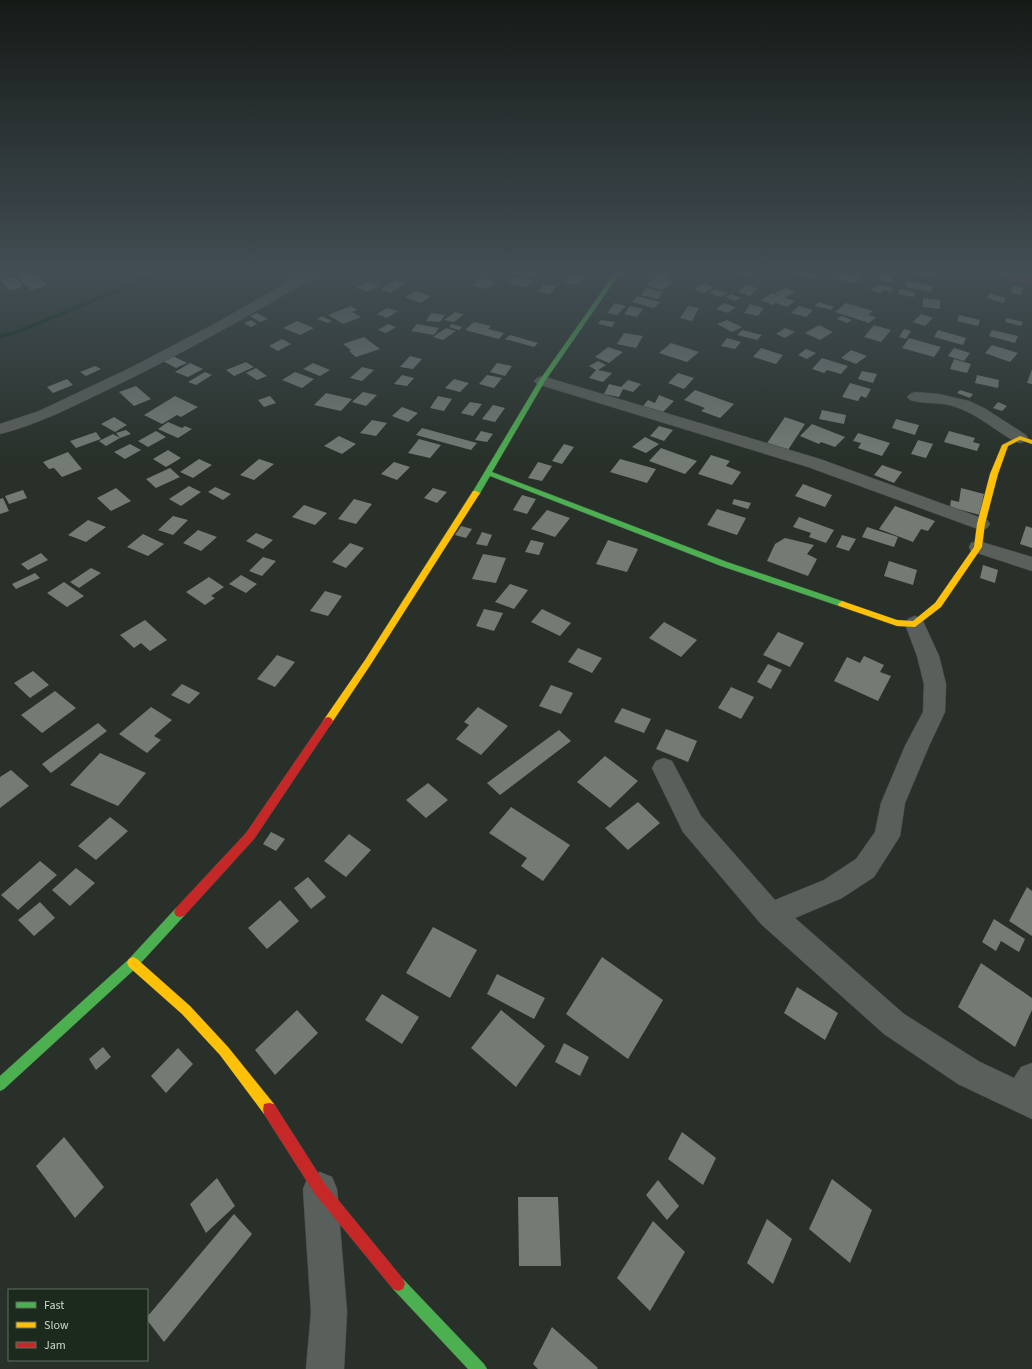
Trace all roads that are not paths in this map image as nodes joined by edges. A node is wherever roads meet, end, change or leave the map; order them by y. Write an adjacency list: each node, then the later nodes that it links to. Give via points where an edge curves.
1 (207, 334): 5 (street, via 135,372 45,414)
2 (575, 334): 3 (street)
3 (542, 381): 7 (street); 8 (street, via 814,463)
4 (915, 397): 6 (street, via 932,397 978,411 1002,428)
5 (0, 429)
6 (1026, 440): 8 (street, via 1005,445 994,474)
7 (489, 473): 11 (street, via 724,564 898,623); 14 (street, via 368,662 250,836)
8 (981, 524): 9 (street)
9 (978, 547): 10 (street); 11 (street, via 938,605)
10 (1032, 564)
11 (915, 624): 13 (street, via 928,656 935,684 934,712 893,803 887,836 865,868 833,889)
12 (664, 768): 13 (street, via 692,824)
13 (771, 915): 16 (street, via 894,1024 969,1073)
14 (133, 963): 15 (street); 17 (street, via 186,1010 224,1051 263,1099)
15 (0, 1085)
16 (1028, 1093)
17 (320, 1189): 18 (street, via 329,1312); 19 (street, via 406,1294)
18 (325, 1369)
19 (479, 1369)

